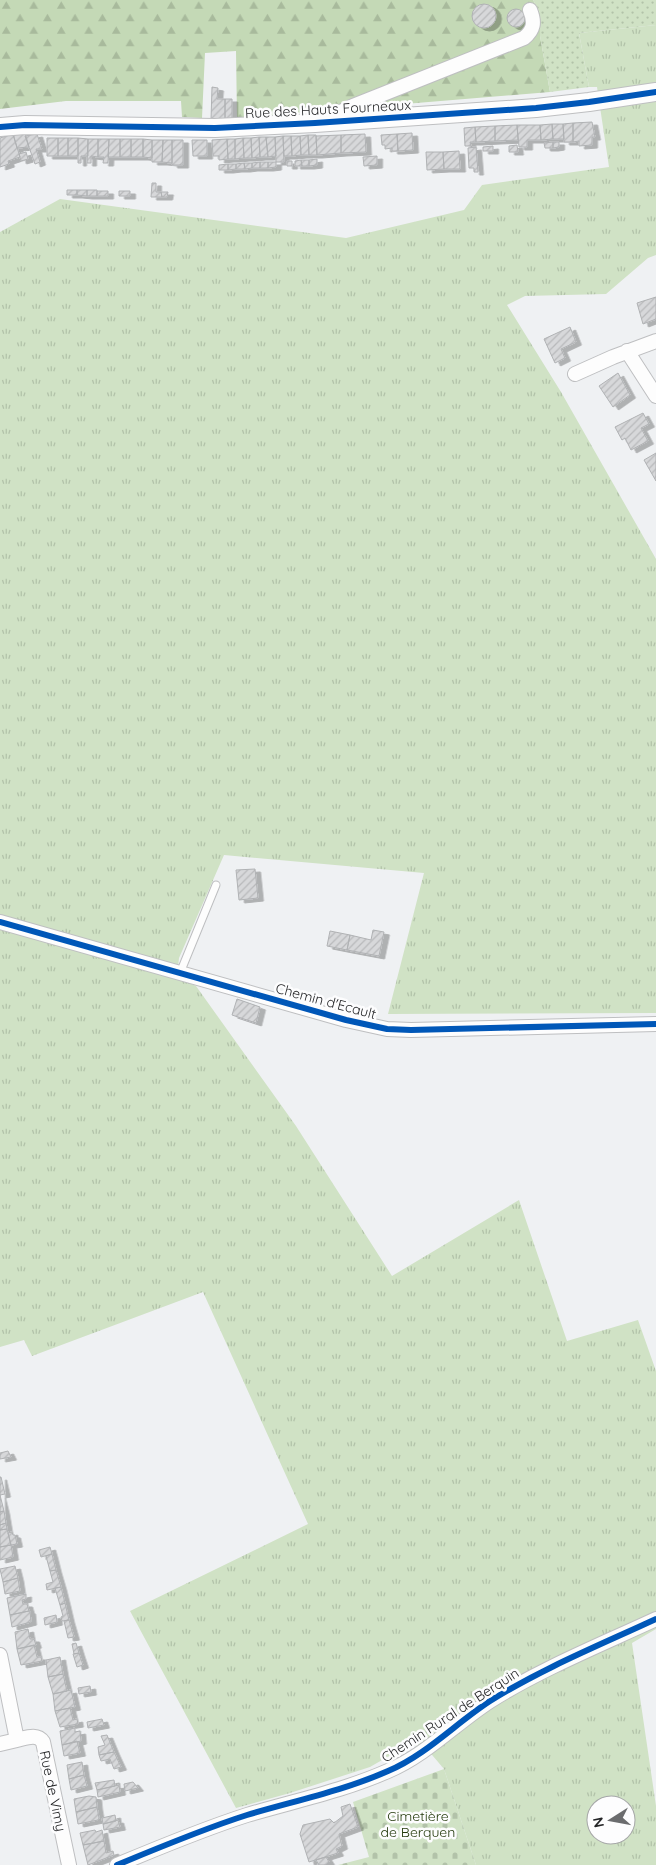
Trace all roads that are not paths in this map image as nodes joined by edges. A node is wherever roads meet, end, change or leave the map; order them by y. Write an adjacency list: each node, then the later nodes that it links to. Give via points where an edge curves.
1 (530, 10): 3 (street, via 534,27 524,38)
2 (656, 92): 3 (street, Rue des Hauts Fourneaux, via 536,108)
3 (316, 123): 4 (street, Rue des Hauts Fourneaux, via 215,128)
4 (0, 127)
5 (656, 341): 6 (street)
6 (628, 351): 7 (street); 8 (street)
7 (575, 374)
8 (656, 396)
9 (216, 885): 11 (lane)
10 (0, 922): 11 (street, Chemin d'Ecault)
11 (180, 973): 12 (street, Chemin d'Ecault, via 387,1029)
12 (656, 1024)
13 (656, 1619): 18 (street, Chemin Rural de Berquin, via 534,1676 485,1705 405,1763 370,1778 241,1817)
14 (0, 1655): 15 (street)
15 (17, 1740): 16 (street, Rue de Vimy); 17 (street, Rue de Vimy, via 35,1736 43,1742)
16 (0, 1744)
17 (69, 1865)
18 (117, 1865)

